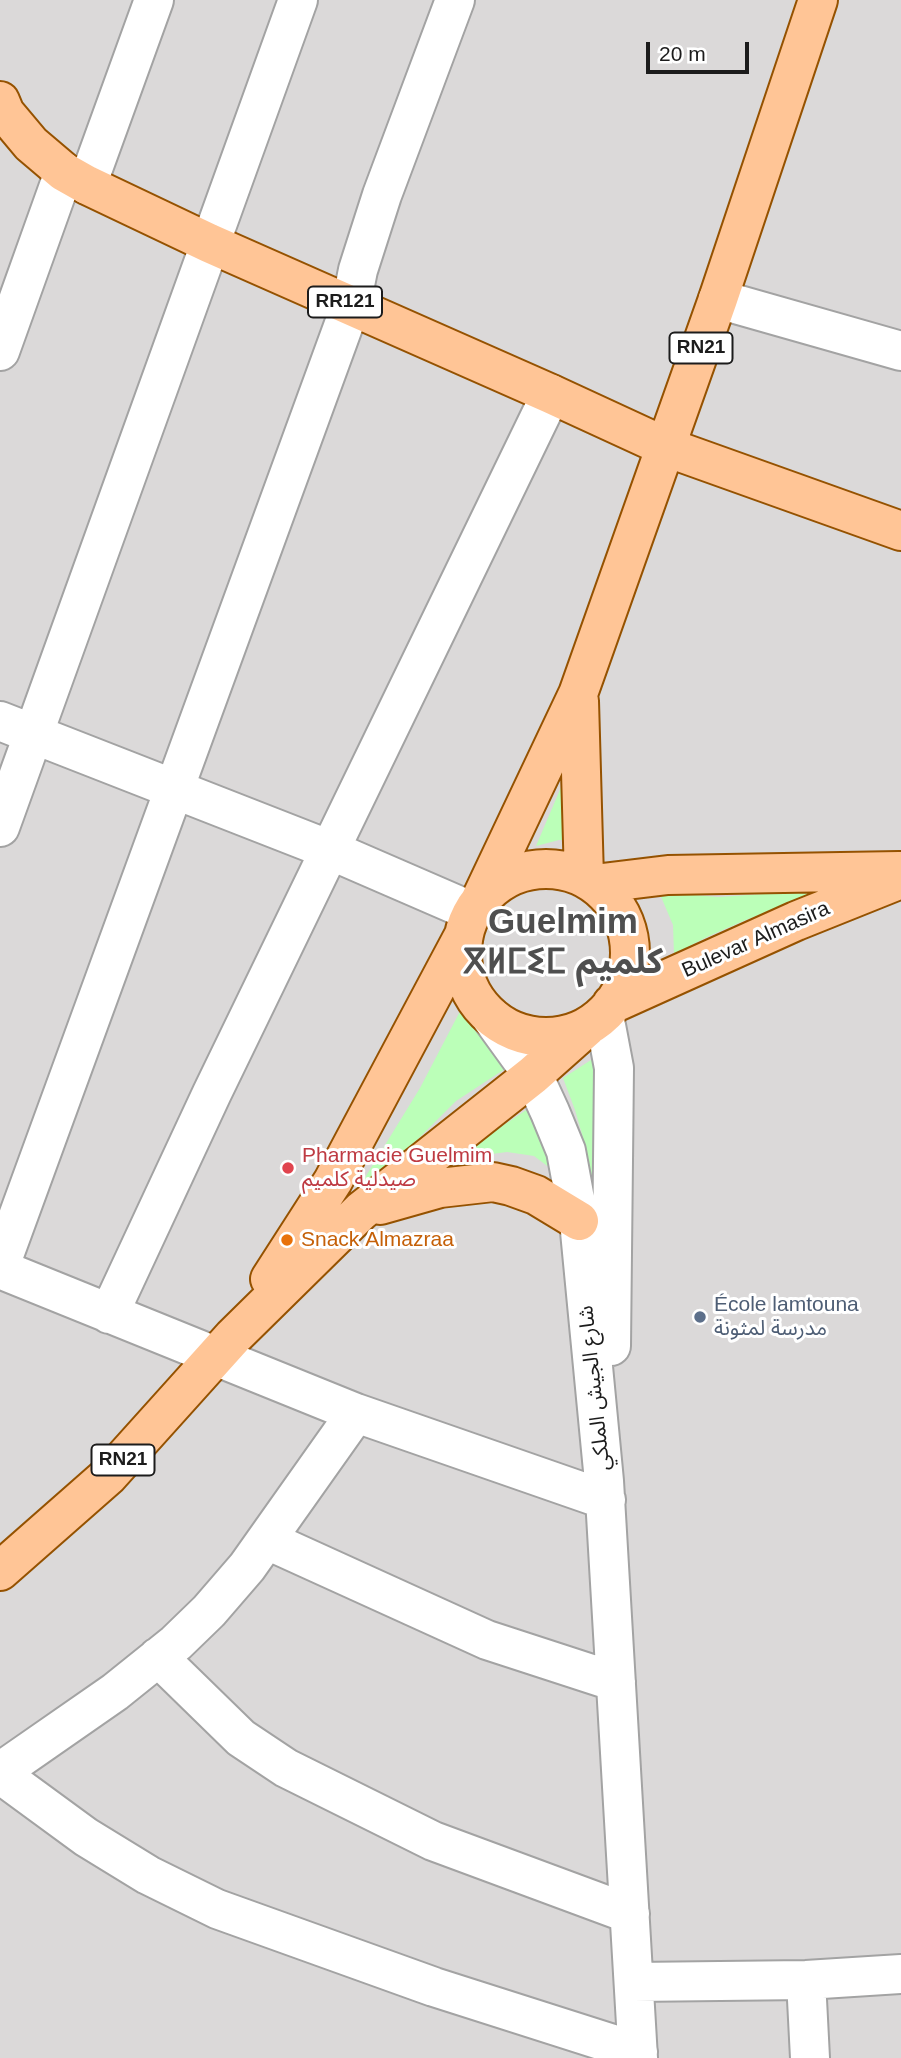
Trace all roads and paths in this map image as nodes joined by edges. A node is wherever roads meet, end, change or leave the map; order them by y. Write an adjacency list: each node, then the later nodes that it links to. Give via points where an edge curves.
1 (155, 0): 7 (street)
2 (298, 0): 8 (street)
3 (455, 0): 10 (street, via 382,195)
4 (818, 0): 9 (main road, RN21)
5 (0, 101): 6 (main road, RR121)
6 (15, 137): 7 (main road, RR121)
7 (75, 178): 8 (main road, RR121); 11 (street)
8 (209, 243): 10 (main road, RR121); 17 (street)
9 (718, 299): 12 (street); 14 (main road, RN21)
10 (351, 305): 13 (main road, RR121); 18 (street)
11 (0, 351)
12 (901, 351)
13 (551, 394): 14 (main road, RR121); 20 (street)
14 (666, 447): 15 (main road, RR121); 16 (main road, RN21)
15 (901, 531)
16 (578, 694): 23 (main road, RN21); 24 (main road, RN21)
17 (16, 729): 18 (street); 19 (street)
18 (174, 789): 20 (street); 30 (street)
19 (0, 827)
20 (330, 850): 24 (street); 31 (street)
21 (901, 871): 23 (main road, Bulevar Almasira)
22 (901, 879): 25 (main road, Bulevar Almasira, via 796,921)
23 (589, 881): 24 (main road, RN21, via 566,871 528,870 493,887); 25 (main road, RN21, via 604,890 618,909 631,953 619,997)
24 (472, 915): 26 (main road, RN21, via 462,956 466,978); 32 (main road, RN21, via 333,1181)
25 (601, 1015): 26 (main road, RN21, via 568,1035 548,1037 527,1035); 27 (main road, RN21); 34 (street, شارع الجيش الملكي, via 614,1068 613,1314)
26 (491, 1017): 27 (street, شارع الجيش الملكي)
27 (533, 1075): 28 (main road, RN21); 29 (street, شارع الجيش الملكي, via 566,1151)
28 (361, 1211): 29 (main road, via 440,1188 493,1182 536,1195); 32 (main road, RN21)
29 (579, 1221): 34 (street, شارع الجيش الملكي)
30 (0, 1267): 31 (street)
31 (109, 1314): 32 (street)
32 (225, 1347): 33 (street); 36 (main road, RN21, via 108,1476)
33 (356, 1413): 34 (street); 35 (street)
34 (605, 1490): 38 (street)
35 (267, 1540): 37 (street, via 209,1611); 38 (street, via 487,1640)
36 (0, 1571)
37 (158, 1657): 39 (street); 40 (street, via 241,1738 286,1768 433,1841)
38 (616, 1682): 40 (street)
39 (0, 1773): 44 (street, via 86,1837 217,1909)
40 (630, 1914): 43 (street)
41 (901, 1974): 42 (street)
42 (806, 1980): 43 (street); 45 (street)
43 (634, 1982): 44 (street)
44 (638, 2055)
45 (810, 2058)

